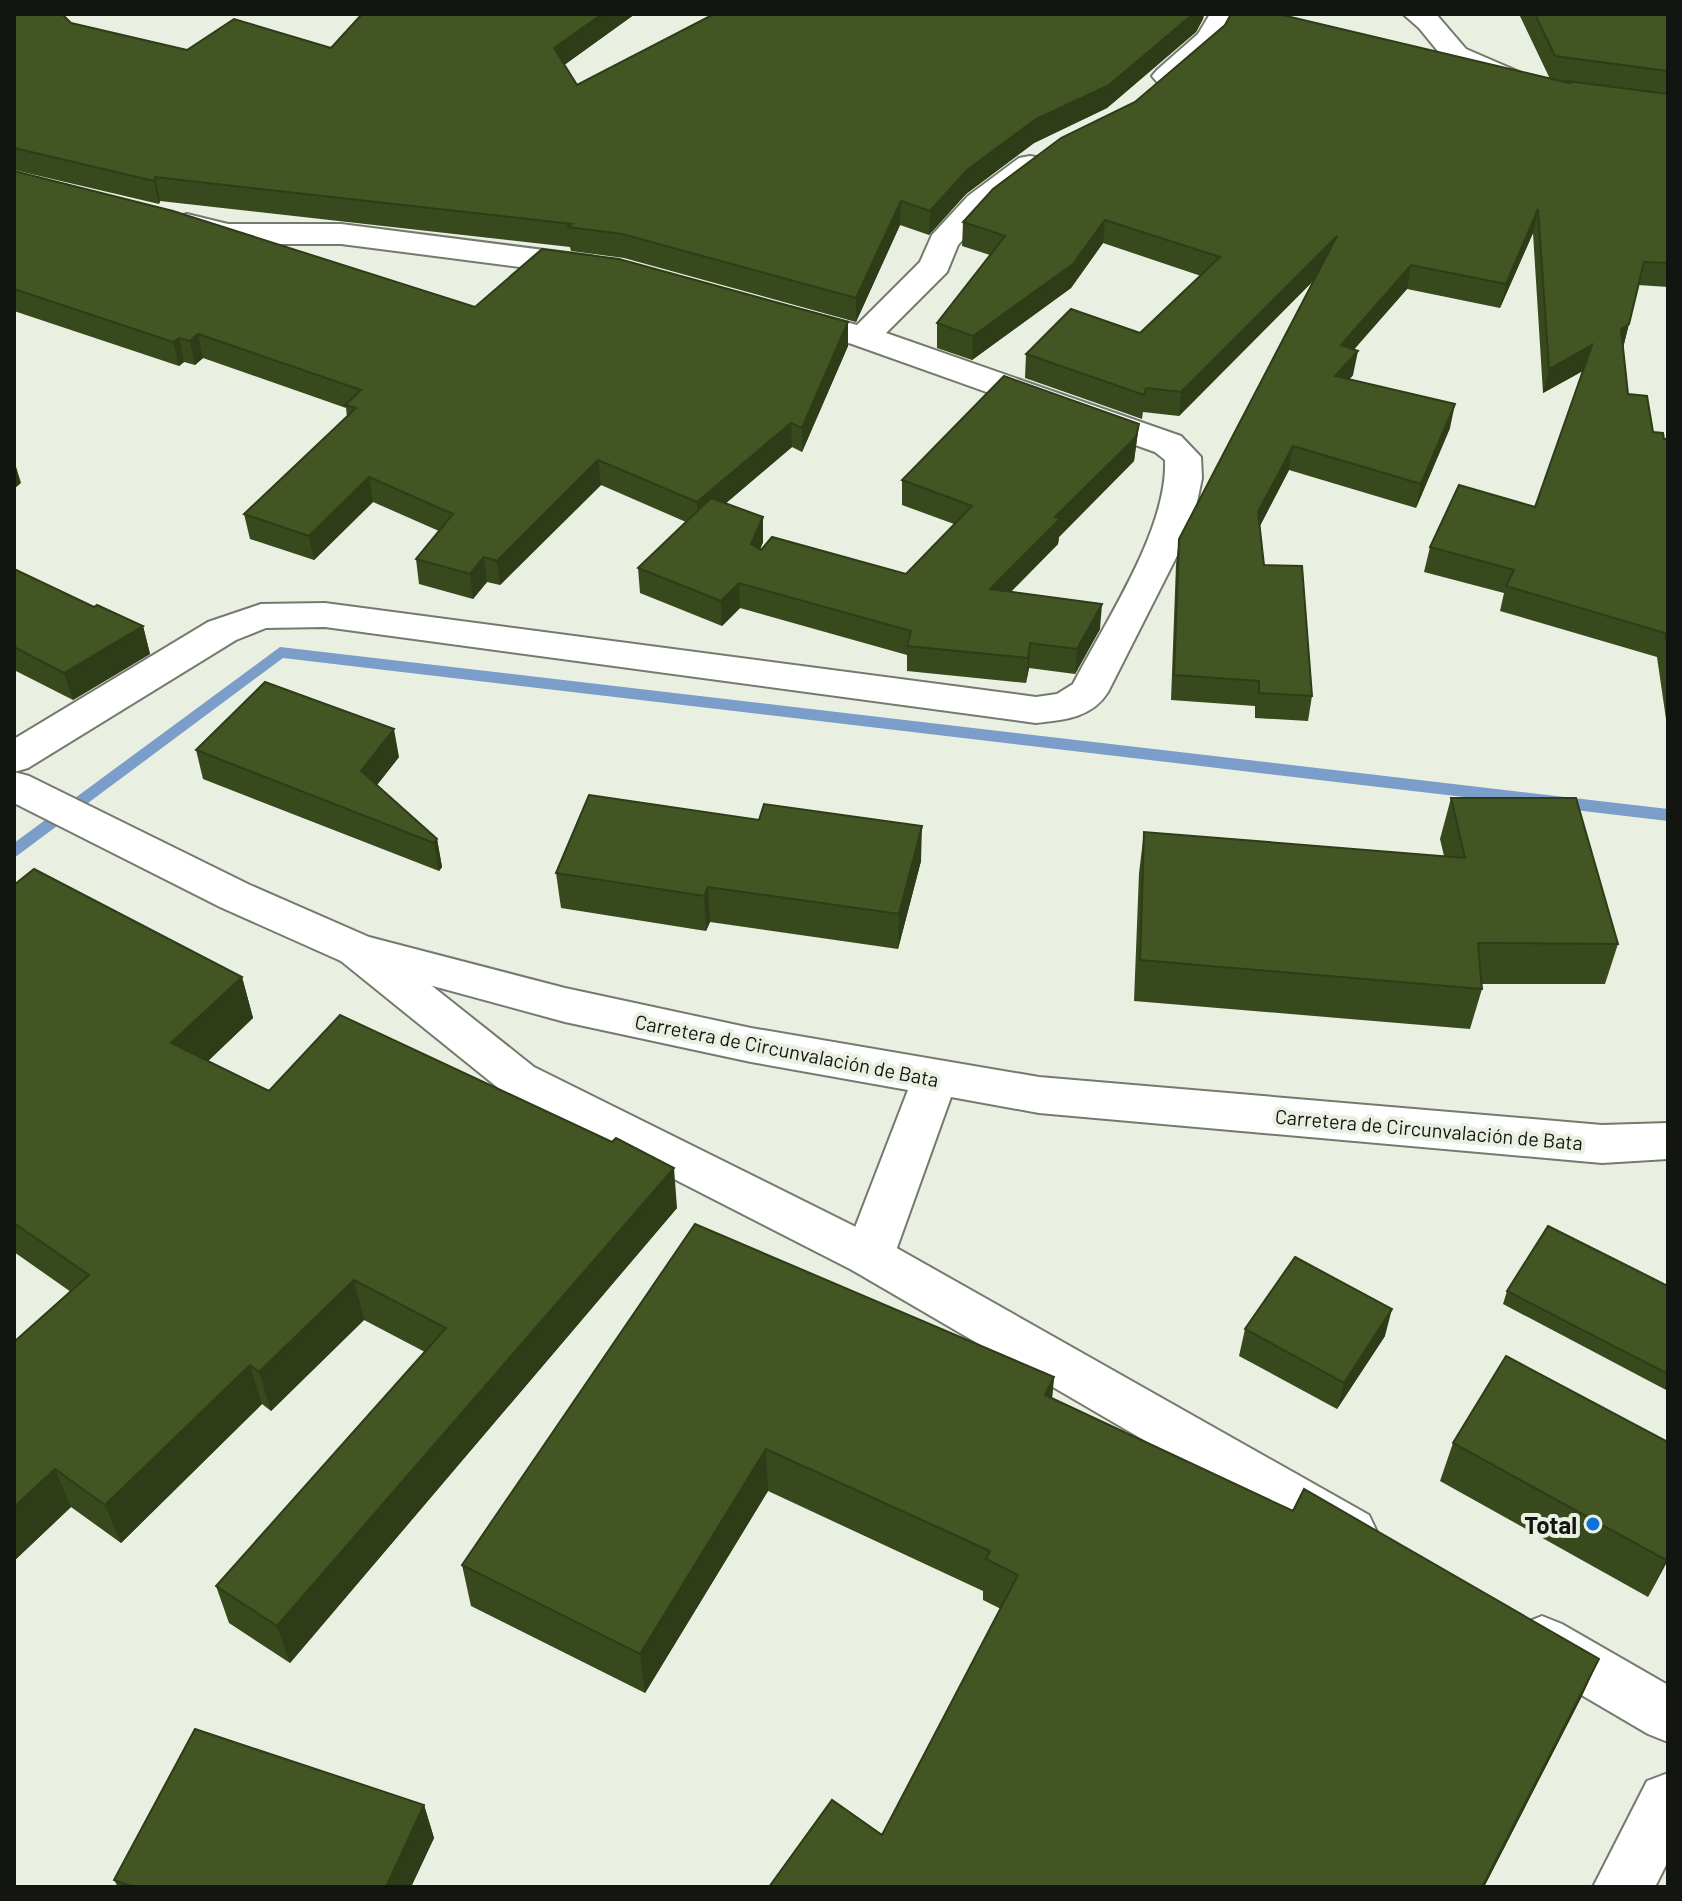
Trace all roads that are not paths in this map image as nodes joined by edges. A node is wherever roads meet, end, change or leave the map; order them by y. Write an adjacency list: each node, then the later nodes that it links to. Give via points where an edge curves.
1 (1224, 14): 4 (street, via 1210,39)
2 (1417, 14): 3 (street, via 1456,55 1491,73)
3 (1545, 88)
4 (1143, 97)
5 (1059, 146): 9 (street, via 979,203 943,242 935,265)
6 (151, 215): 7 (street, via 228,234 341,234)
7 (623, 271)
8 (759, 308): 9 (street)
9 (864, 337): 10 (street, via 1168,444 1183,457 1174,526 1088,692 1067,706 1036,710 325,615 261,616 222,631)
10 (14, 777): 11 (street, Carretera de Circunvalación de Bata, via 113,835)
11 (357, 950): 12 (street, Carretera de Circunvalación de Bata, via 565,1005); 16 (street, via 518,1079)
12 (935, 1079): 14 (street, Carretera de Circunvalación de Bata, via 1039,1095); 16 (street)
13 (1668, 1141): 14 (street, Carretera de Circunvalación de Bata)
14 (1602, 1144): 15 (street, Carretera de Circunvalación de Bata)
15 (1668, 1163)
16 (869, 1256): 17 (street)
17 (1391, 1555)
18 (1502, 1619): 19 (street)
19 (1668, 1715)
20 (1668, 1801): 21 (street)
21 (1623, 1887)

